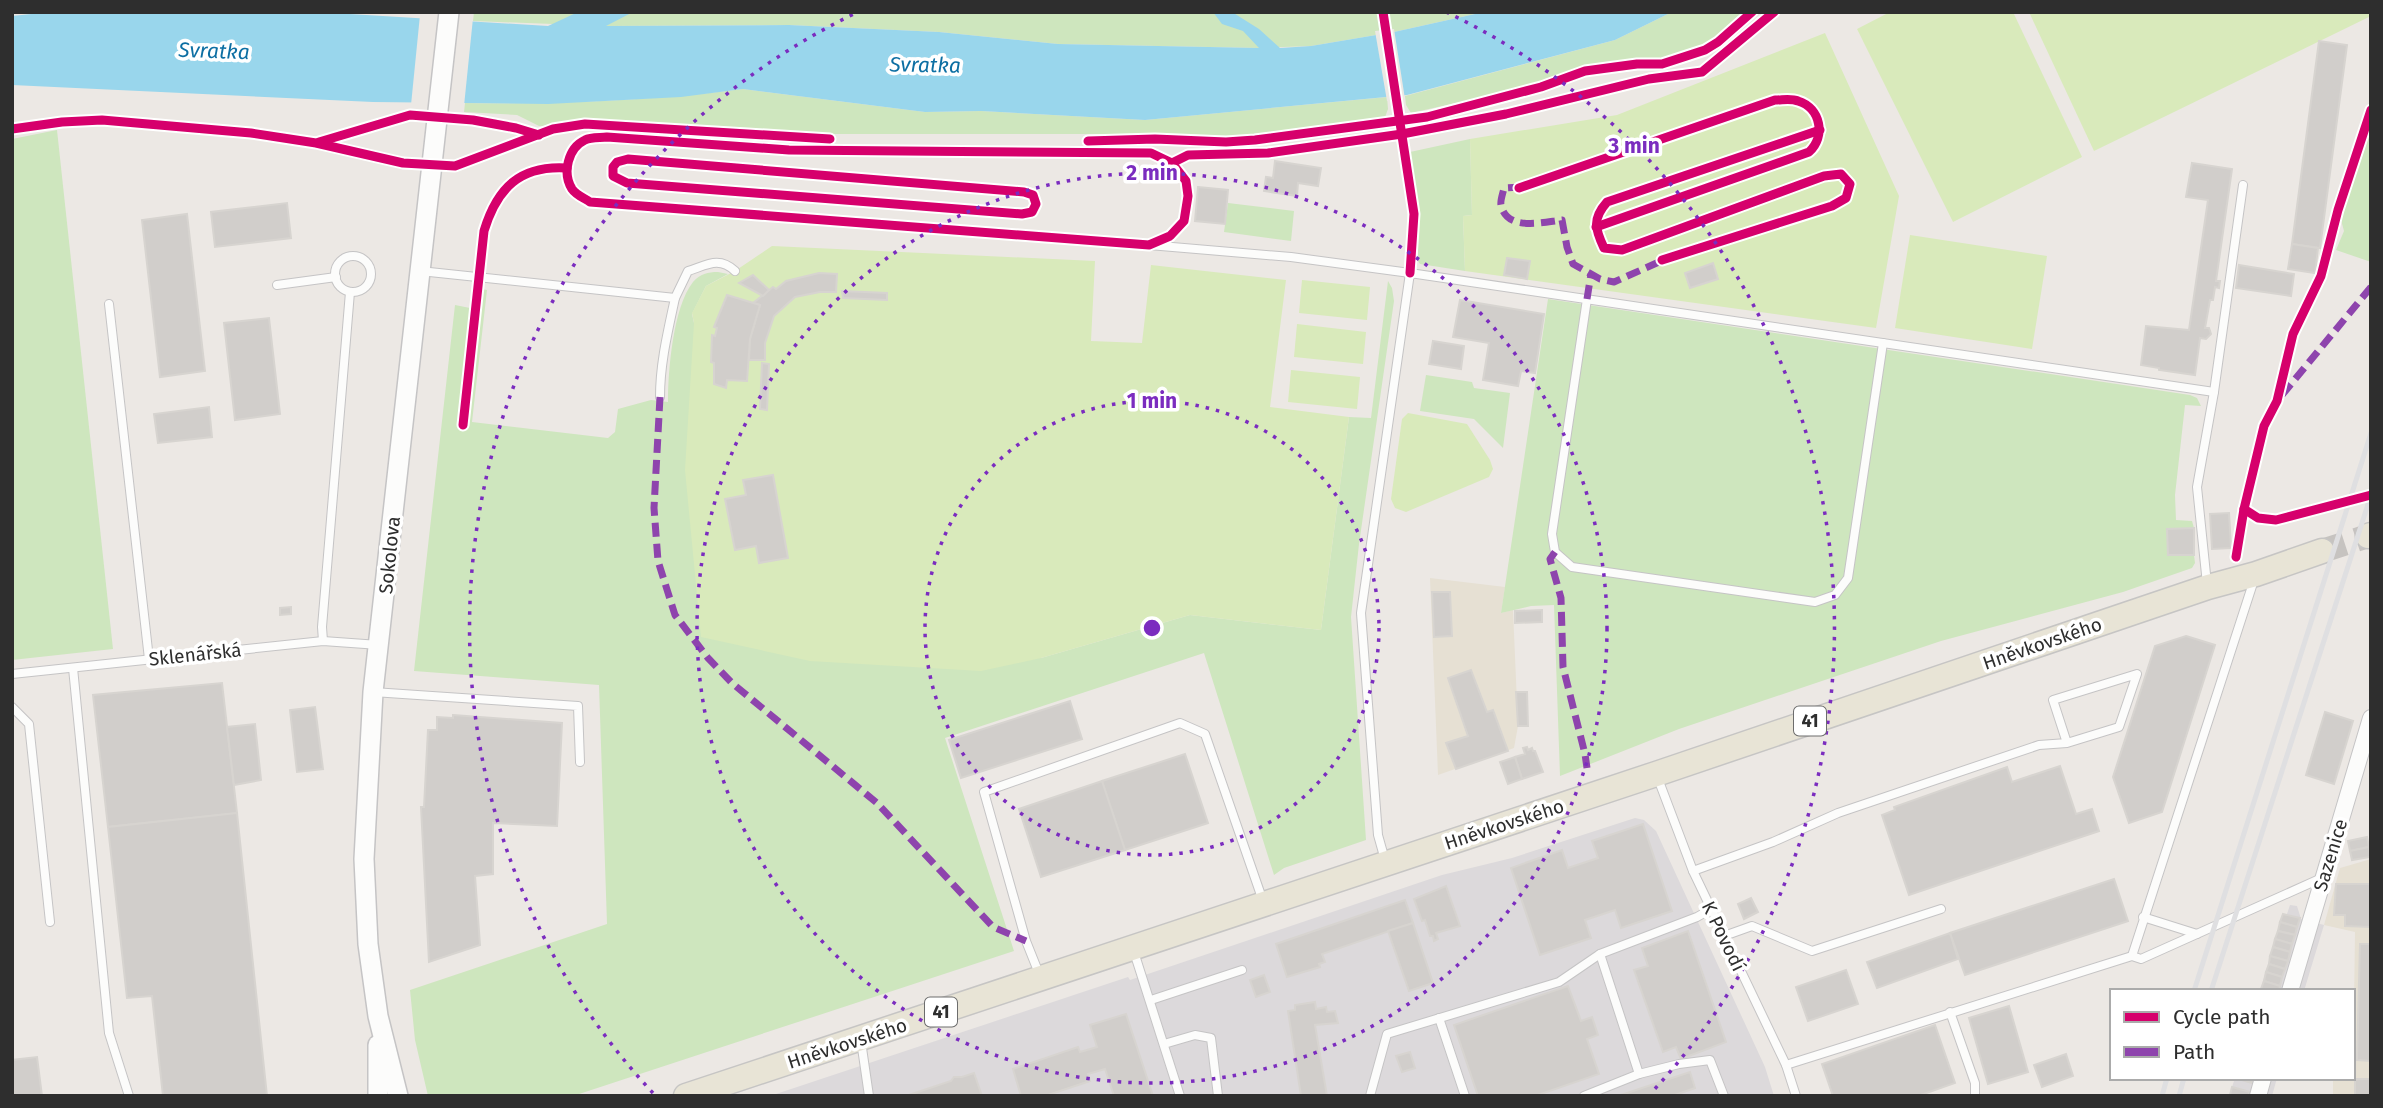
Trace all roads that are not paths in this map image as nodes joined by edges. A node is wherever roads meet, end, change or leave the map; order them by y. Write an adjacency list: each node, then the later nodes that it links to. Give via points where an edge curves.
1 (449, 12): 4 (street, Sokolova)
2 (2243, 185): 14 (lane)
3 (1149, 245): 6 (lane)
4 (420, 271): 10 (lane); 20 (street, Sokolova)
5 (736, 271): 10 (lane, via 715,262 688,271)
6 (1410, 273): 11 (lane); 30 (lane, via 1361,613 1378,835)
7 (336, 277): 8 (lane); 9 (lane, via 341,287); 9 (lane, via 346,258 366,262 369,282 362,290)
8 (277, 285)
9 (351, 292): 19 (lane)
10 (676, 298): 15 (lane)
11 (1587, 299): 13 (lane); 13 (lane, via 1552,534 1555,552 1572,567 1815,602 1835,595 1848,578)
12 (109, 304): 21 (lane)
13 (1883, 343): 14 (lane)
14 (2214, 392): 18 (lane, via 2197,487)
15 (660, 397)
16 (2322, 551): 17 (main road, Hněvkovského / 41)
17 (2256, 574): 18 (main road, Hněvkovského / 41); 36 (lane)
18 (2208, 587): 29 (main road, Hněvkovského / 41)
19 (323, 641): 20 (lane, Sklenářská); 21 (lane, Sklenářská)
20 (379, 645): 24 (street, Sokolova)
21 (149, 659): 22 (lane, Sklenářská)
22 (73, 668): 23 (lane, Sklenářská); 55 (lane, via 109,1033)
23 (12, 674)
24 (373, 692): 28 (lane, via 578,706); 48 (street, Sokolova, via 364,859 368,944)
25 (12, 708): 37 (lane, via 29,724)
26 (2371, 718): 32 (street, Sazenice)
27 (2067, 743): 27 (lane, via 2119,727 2137,674 2053,701); 31 (lane, via 2039,745 1846,810)
28 (580, 762)
29 (1656, 774): 30 (main road, Hněvkovského / 41); 31 (lane, K Povodí)
30 (1386, 863): 33 (main road, Hněvkovského / 41)
31 (1693, 870): 34 (lane, K Povodí)
32 (2324, 877): 38 (lane); 45 (street, Sazenice)
33 (1264, 904): 40 (main road, Hněvkovského / 41); 44 (lane, via 1205,734 1180,723 984,792 1026,941)
34 (1711, 909): 39 (lane, K Povodí); 41 (lane)
35 (1941, 909): 39 (lane, via 1812,951 1752,926)
36 (2143, 917): 38 (lane); 42 (lane)
37 (50, 922)
38 (2197, 934): 42 (lane, via 2141,959)
39 (1724, 936): 52 (lane, K Povodí)
40 (1133, 948): 44 (main road, Hněvkovského / 41); 46 (lane)
41 (1600, 954): 49 (lane, via 1559,982); 53 (lane)
42 (2132, 956): 47 (lane)
43 (1242, 970): 46 (lane)
44 (1042, 978): 50 (main road, Hněvkovského / 41)
45 (2291, 989)
46 (1151, 1000): 51 (lane)
47 (1950, 1012): 52 (lane); 66 (lane, via 1975,1083)
48 (378, 1016): 54 (street, Sokolova); 56 (street)
49 (1439, 1018): 61 (lane, via 1387,1034); 62 (lane)
50 (861, 1038): 57 (main road, Hněvkovského / 41); 58 (lane)
51 (1164, 1044): 59 (lane); 60 (lane, via 1195,1035 1211,1038)
52 (1786, 1065): 65 (lane, K Povodí)
53 (1639, 1074): 63 (lane); 64 (lane, via 1710,1060)
54 (399, 1095)
55 (129, 1096)
56 (378, 1096)
57 (686, 1096)
58 (869, 1096)
59 (1180, 1096)
60 (1218, 1096)
61 (1370, 1096)
62 (1465, 1096)
63 (1584, 1096)
64 (1724, 1096)
65 (1796, 1096)
66 (1975, 1096)

